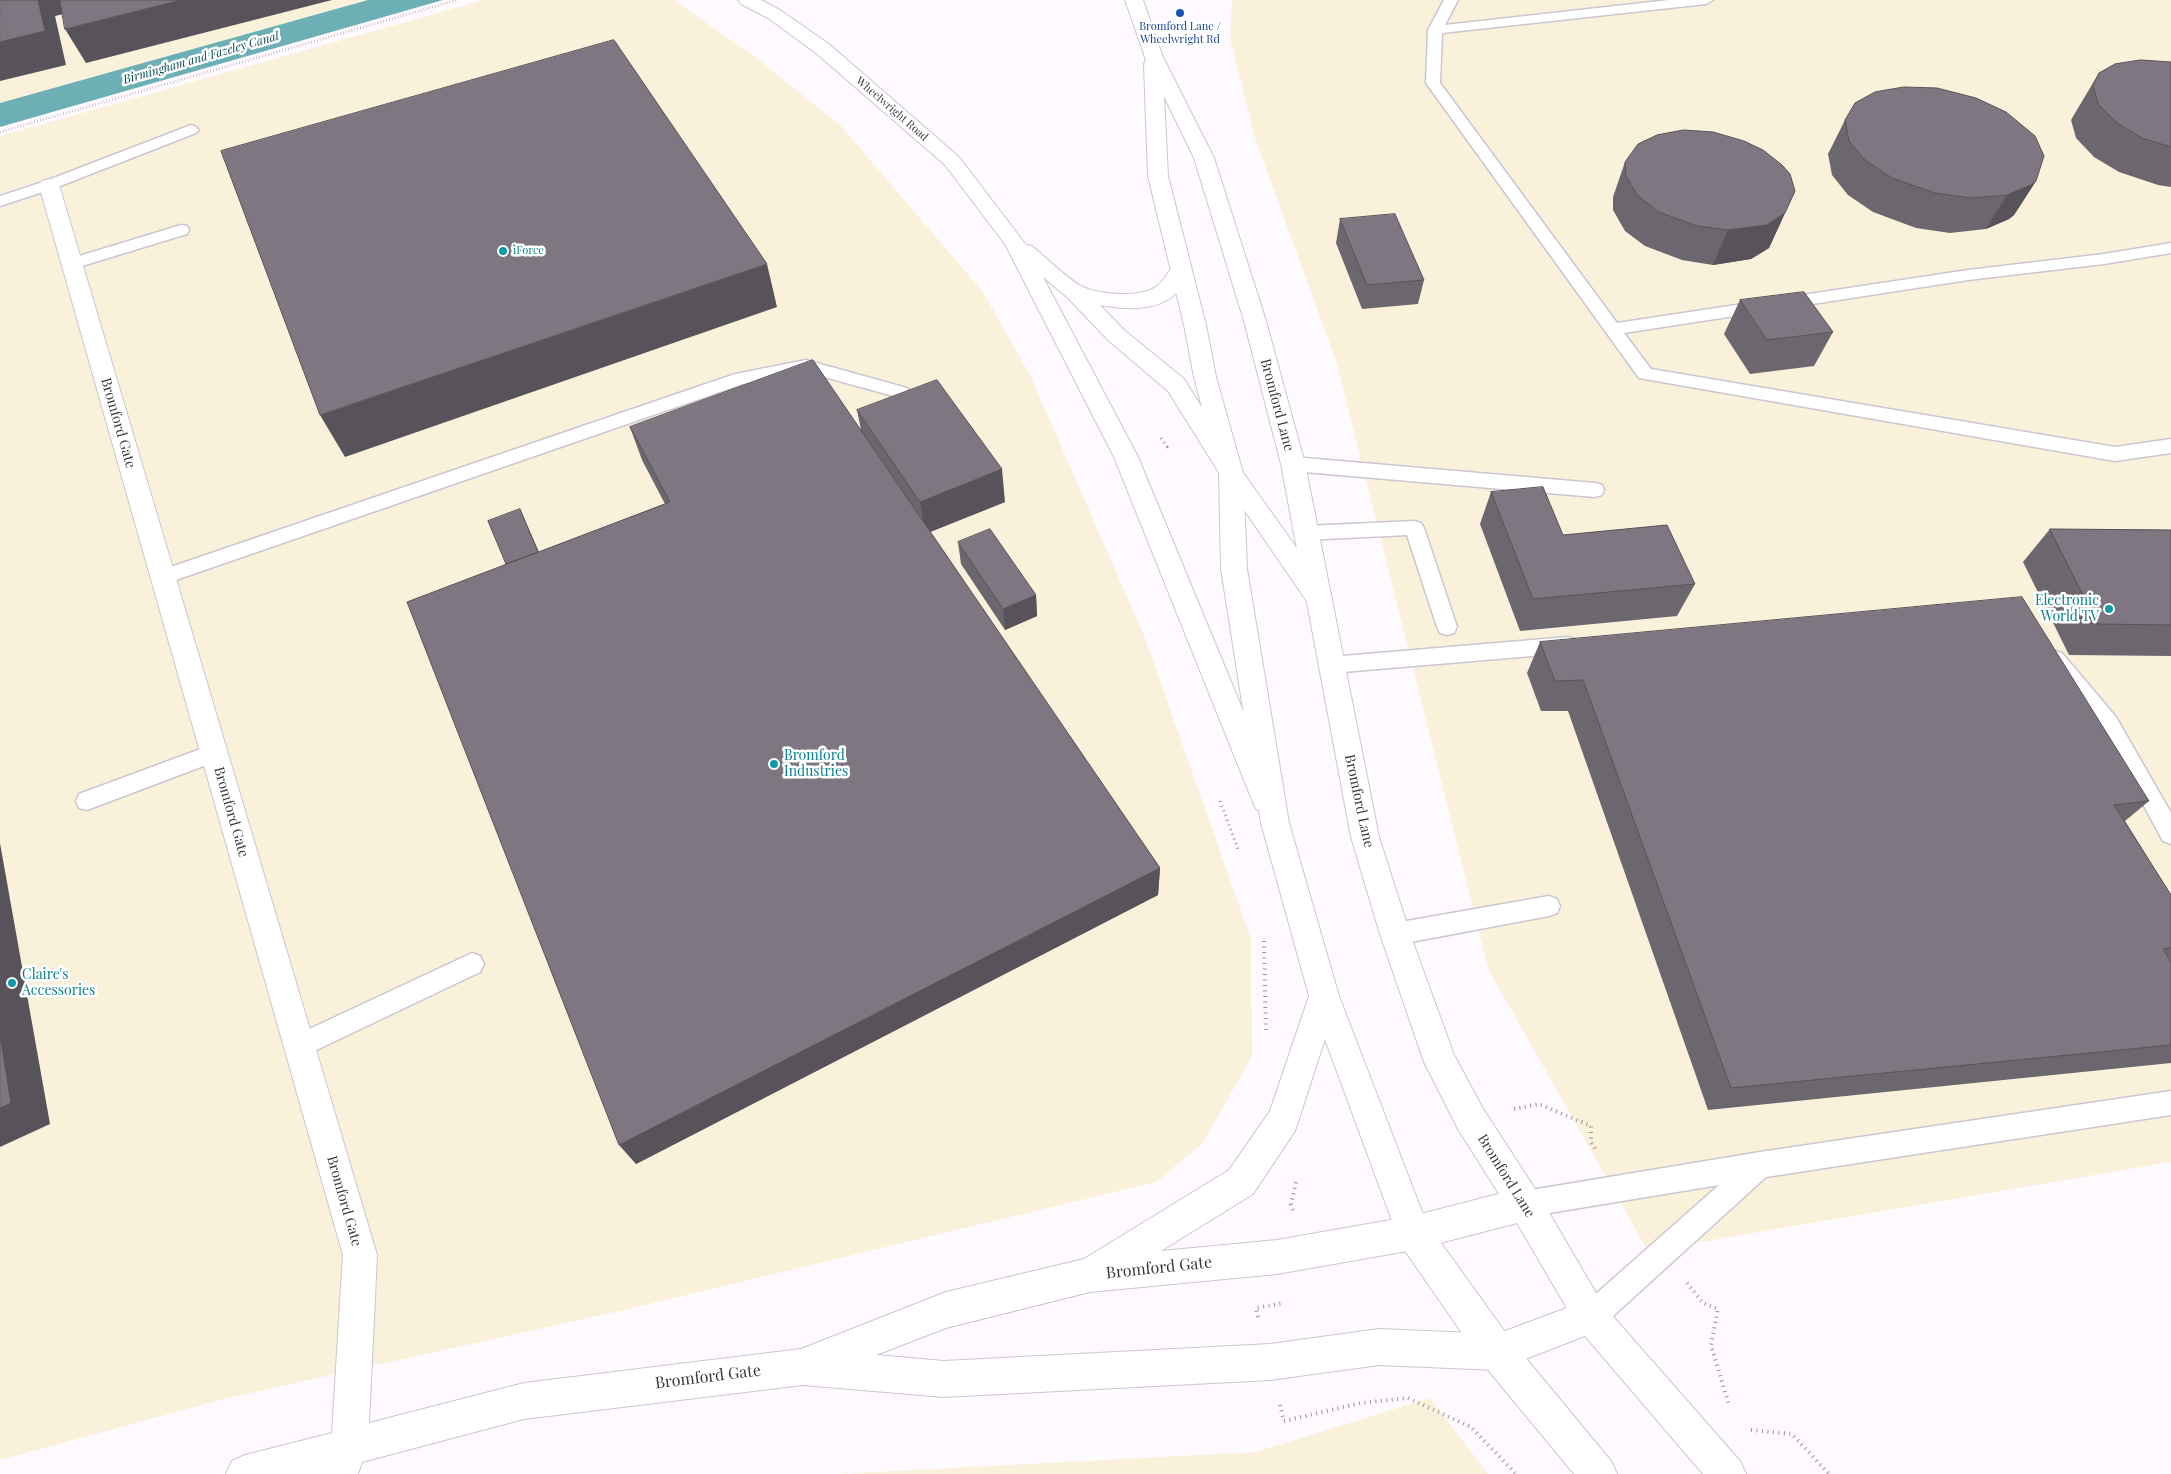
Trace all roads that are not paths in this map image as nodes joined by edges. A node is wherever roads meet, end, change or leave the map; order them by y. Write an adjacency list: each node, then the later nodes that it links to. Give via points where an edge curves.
1 (747, 0): 11 (street, Wheelwright Road, via 774,14 823,49 952,161)
2 (1134, 0): 6 (street, Bromford Lane)
3 (1451, 0): 5 (lane)
4 (1706, 0): 5 (lane)
5 (1434, 30): 16 (lane, via 1433,83)
6 (1153, 55): 14 (street, Bromford Lane, via 1158,176); 19 (street, Bromford Lane, via 1204,158 1255,321)
7 (192, 130): 8 (lane)
8 (49, 186): 9 (lane); 13 (street, Bromford Gate)
9 (0, 201)
10 (181, 230): 13 (lane)
11 (1014, 242): 15 (street); 31 (street, via 1126,457)
12 (2171, 248): 16 (lane)
13 (72, 264): 23 (street, Bromford Gate)
14 (1181, 270): 15 (street, via 1164,292 1144,301); 20 (street, Bromford Lane)
15 (1076, 294): 20 (street, via 1116,335 1176,385)
16 (1612, 329): 18 (lane, via 1645,374 2115,454)
17 (901, 392): 23 (lane, via 806,366 741,378)
18 (2171, 446)
19 (1293, 464): 21 (lane); 22 (street, Bromford Lane)
20 (1231, 473): 24 (street); 31 (street, Bromford Lane, via 1234,569)
21 (1595, 490)
22 (1306, 533): 24 (street, Bromford Lane); 25 (lane, via 1414,528)
23 (163, 577): 29 (street, Bromford Gate)
24 (1319, 599): 28 (street, Bromford Lane)
25 (1447, 627)
26 (1586, 644): 28 (lane)
27 (2043, 644): 32 (lane, via 2109,723)
28 (1331, 664): 34 (street, Bromford Lane, via 1365,837)
29 (214, 753): 30 (lane); 37 (street, Bromford Gate)
30 (87, 801)
31 (1275, 823): 36 (street, Bromford Lane)
32 (2171, 834)
33 (1549, 906): 34 (lane)
34 (1395, 934): 40 (street, Bromford Lane, via 1440,1062 1470,1118)
35 (472, 964): 37 (lane)
36 (1324, 996): 41 (street, Bromford Lane); 42 (street, via 1283,1120 1241,1182)
37 (299, 1046): 46 (street, Bromford Gate, via 360,1255)
38 (2171, 1103): 39 (lane)
39 (1761, 1165): 40 (lane); 43 (lane)
40 (1524, 1204): 41 (street, Bromford Gate); 43 (street, Bromford Lane)
41 (1413, 1233): 42 (street, Bromford Gate, via 1277,1257); 44 (street, Bromford Lane)
42 (1090, 1275): 45 (street, Bromford Gate, via 946,1310)
43 (1591, 1317): 44 (street); 49 (street, Bromford Lane)
44 (1497, 1352): 45 (street, Bromford Gate, via 1379,1347 1270,1362 944,1379); 48 (street, Bromford Lane)
45 (803, 1367): 46 (street, Bromford Gate, via 524,1401)
46 (344, 1460): 47 (street, Bromford Gate)
47 (245, 1474)
48 (1598, 1474)
49 (1727, 1474)

